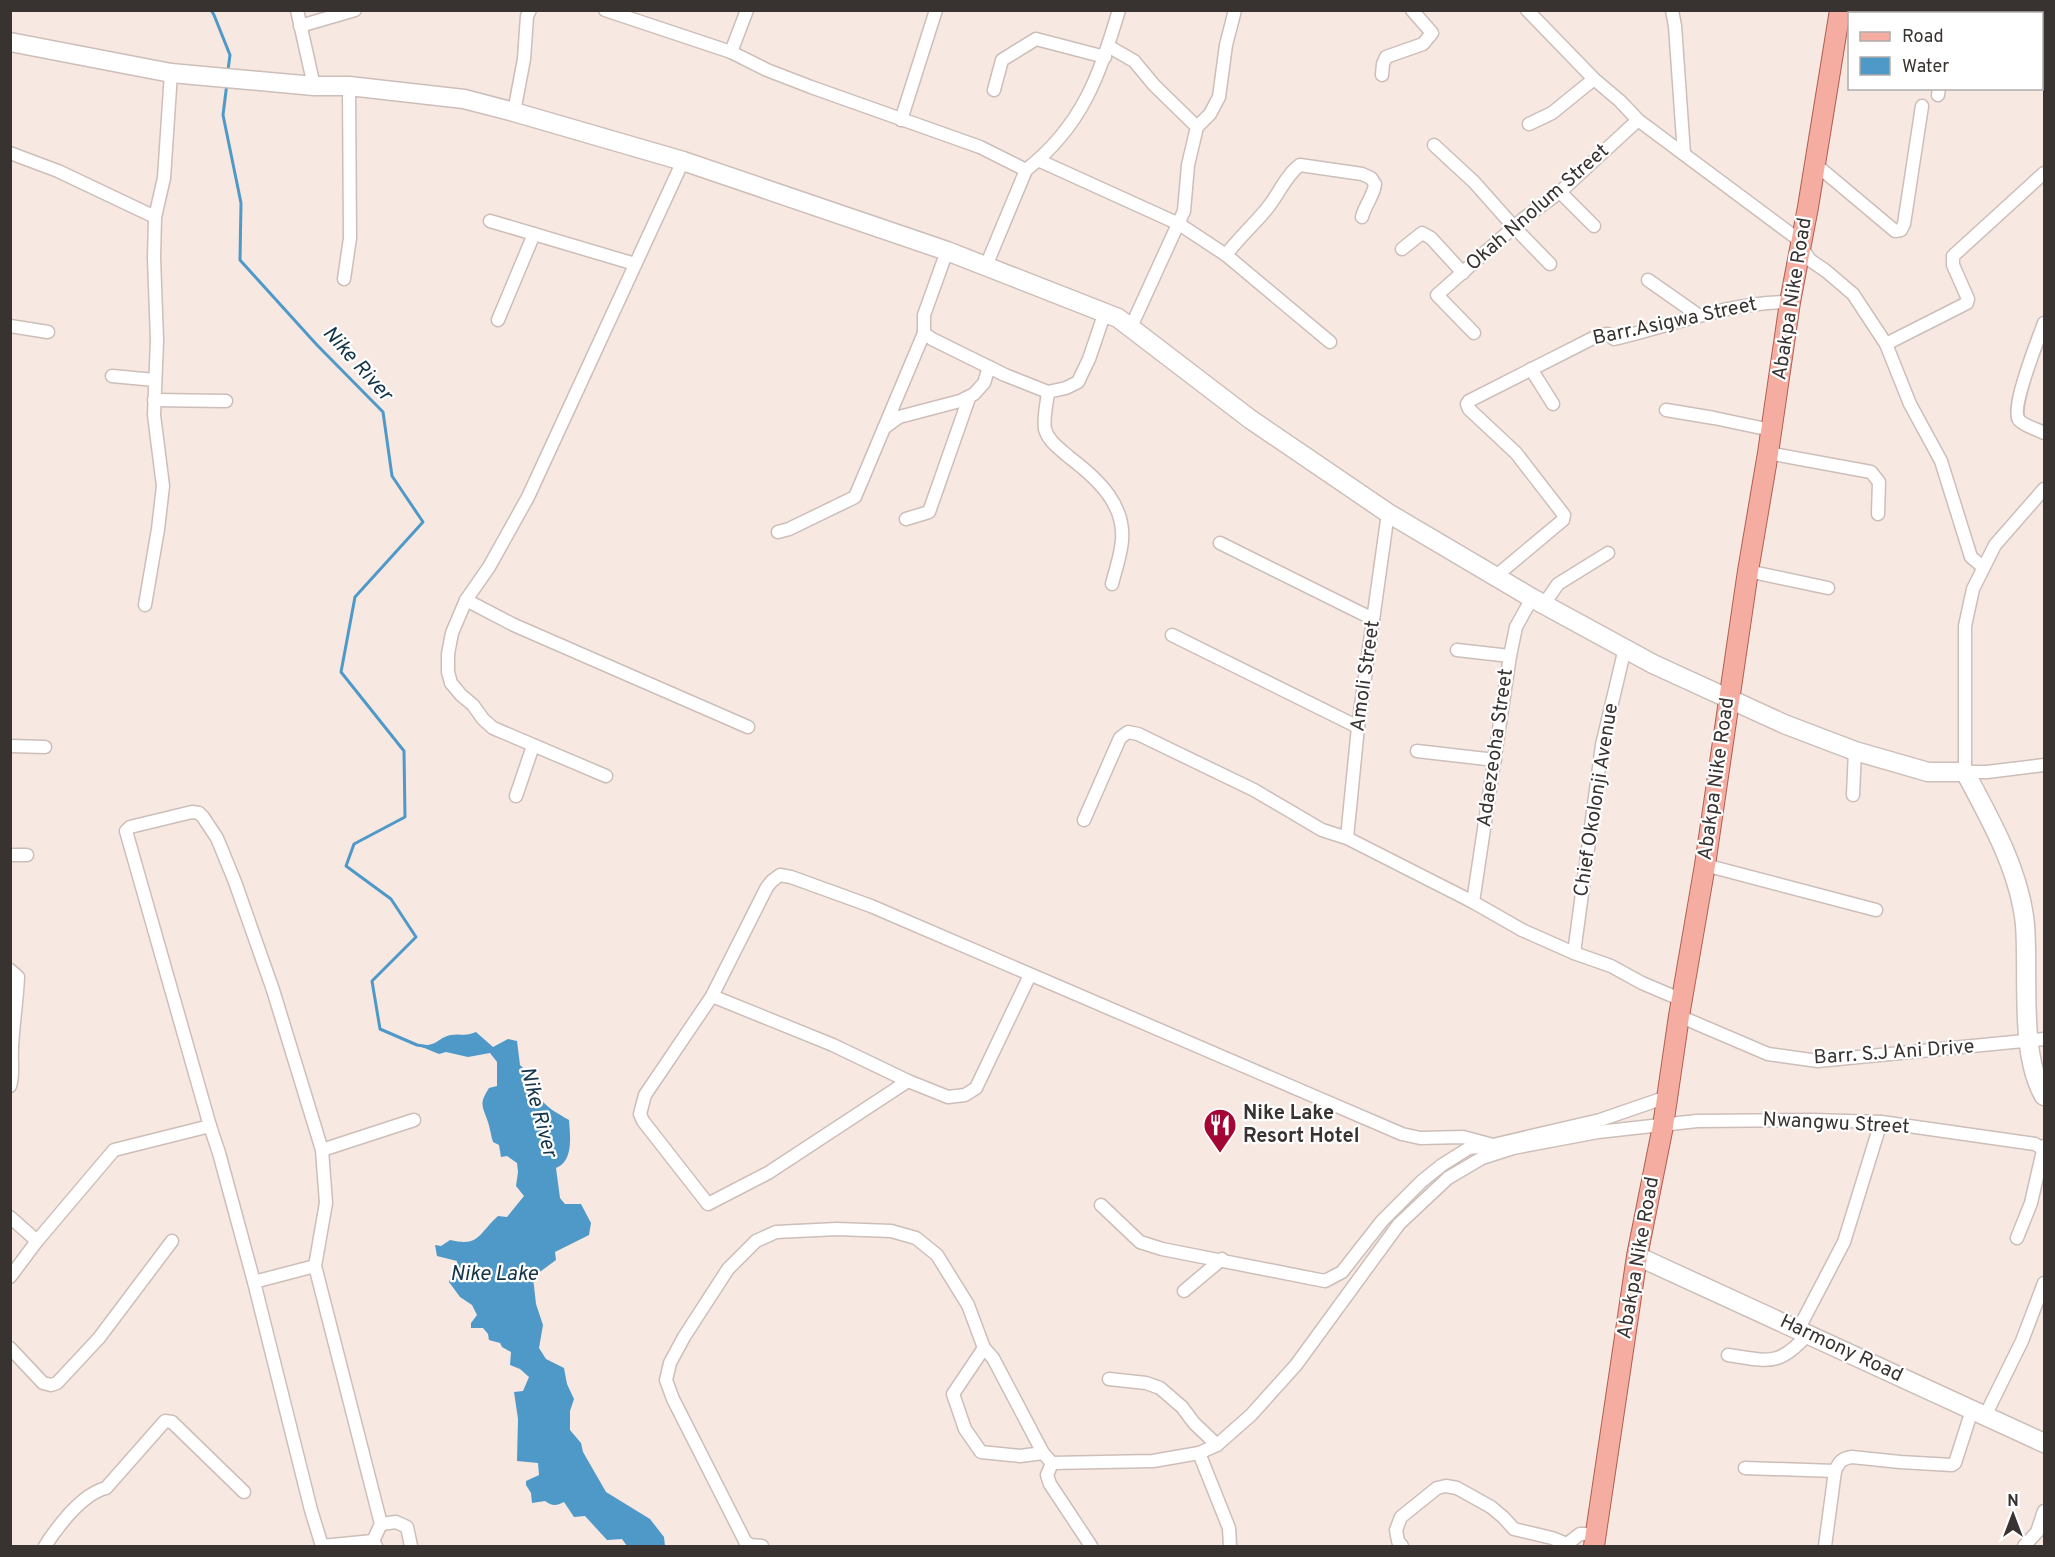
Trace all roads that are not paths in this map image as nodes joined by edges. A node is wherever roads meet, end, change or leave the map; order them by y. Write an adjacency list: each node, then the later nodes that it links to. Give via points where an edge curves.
1 (297, 10): 13 (street)
2 (355, 10): 13 (street)
3 (530, 10): 24 (street)
4 (605, 10): 15 (street)
5 (747, 10): 15 (street)
6 (936, 10): 25 (street)
7 (1119, 10): 16 (street)
8 (1235, 10): 28 (street, via 1219,97)
9 (1412, 10): 18 (street, via 1432,33 1423,44 1386,57)
10 (1527, 10): 19 (street)
11 (1672, 10): 31 (street)
12 (1840, 10): 34 (main road, Abakpa Nike Road)
13 (300, 26): 20 (street)
14 (10, 42): 17 (main road)
15 (731, 52): 25 (street)
16 (1106, 52): 22 (street, via 1036,39 1002,60); 28 (street, via 1134,60); 32 (street, via 1080,111)
17 (180, 74): 20 (main road); 39 (street)
18 (1382, 75)
19 (1594, 79): 26 (street); 27 (street, via 1552,113)
20 (314, 86): 21 (main road)
21 (349, 86): 24 (main road, via 464,99); 53 (street, via 350,238)
22 (994, 90)
23 (1922, 106): 34 (street, via 1902,230 1895,231)
24 (514, 112): 33 (main road)
25 (901, 120): 35 (street, via 980,147)
26 (1638, 120): 31 (street); 37 (street, Okah Nnolum Street)
27 (1529, 124)
28 (1197, 127): 41 (street)
29 (1434, 146): 43 (street, via 1474,182)
30 (10, 153): 39 (street)
31 (1684, 154): 45 (street, via 1795,237)
32 (1038, 160): 35 (street); 41 (street)
33 (683, 162): 47 (main road); 49 (street)
34 (1814, 162): 45 (main road, Abakpa Nike Road)
35 (1026, 170): 51 (street)
36 (2044, 173): 66 (street, via 1953,256 1967,303)
37 (1560, 192): 42 (street); 43 (street, Okah Nnolum Street)
38 (1362, 217): 48 (street, via 1374,190 1371,178 1300,165)
39 (155, 218): 70 (street)
40 (490, 221): 44 (street)
41 (1179, 224): 48 (street); 61 (street)
42 (1594, 226)
43 (1514, 227): 50 (street); 52 (street, Okah Nnolum Street)
44 (534, 234): 49 (street); 58 (street)
45 (1800, 248): 55 (main road, Abakpa Nike Road); 66 (street, via 1853,294)
46 (1402, 249): 52 (street, via 1422,233)
47 (947, 251): 51 (main road); 63 (street, via 927,304)
48 (1226, 255): 65 (street)
49 (635, 264): 93 (street, via 528,497)
50 (1550, 264)
51 (986, 266): 56 (main road)
52 (1463, 273): 64 (street, Okah Nnolum Street, via 1437,295)
53 (344, 279)
54 (1648, 280): 57 (street)
55 (1790, 302): 57 (street, Barr.Asigwa Street); 78 (main road, Abakpa Nike Road)
56 (1106, 312): 61 (main road); 71 (street, via 1078,382)
57 (1698, 315): 68 (street, Barr.Asigwa Street, via 1614,339 1608,334 1599,335)
58 (498, 321)
59 (2044, 323): 79 (street, via 2016,414 2025,424)
60 (10, 326): 62 (street)
61 (1131, 327): 82 (main road, via 1250,419)
62 (48, 332)
63 (924, 333): 67 (street); 77 (street)
64 (1474, 333)
65 (1330, 342)
66 (1886, 344): 88 (street, via 1910,404 1941,461 1971,557)
67 (989, 367): 71 (street); 72 (street, via 982,387)
68 (1531, 369): 75 (street); 90 (street, Barr.Asigwa Street, via 1467,404 1516,453 1564,515 1563,520)
69 (112, 376): 70 (street)
70 (155, 380): 73 (street)
71 (1048, 392): 91 (street, via 1045,429 1050,438 1087,471 1118,509 1122,546)
72 (969, 398): 77 (street, via 898,417); 84 (street, via 929,512)
73 (154, 400): 74 (street); 95 (street, via 163,486)
74 (226, 402)
75 (1553, 404)
76 (1666, 410): 78 (street)
77 (883, 429): 85 (street, via 855,497)
78 (1771, 430): 80 (main road, Abakpa Nike Road)
79 (2044, 433)
80 (1768, 453): 83 (street, via 1871,471 1879,482); 89 (main road, Abakpa Nike Road)
81 (2044, 489): 88 (street, via 2009,527)
82 (1388, 513): 90 (main road); 96 (street, Amoli Street)
83 (1878, 514)
84 (906, 519)
85 (778, 532)
86 (1220, 543): 96 (street)
87 (1608, 553): 94 (street, Adaezeoha Street)
88 (1983, 567): 111 (street, via 1972,589 1965,626)
89 (1748, 571): 92 (street); 101 (main road, Abakpa Nike Road)
90 (1496, 576): 94 (main road)
91 (1112, 584)
92 (1828, 588)
93 (466, 600): 102 (street, via 514,625); 105 (street, via 448,654 451,683 493,728)
94 (1538, 601): 98 (main road); 100 (street, Adaezeoha Street, via 1516,627)
95 (145, 605)
96 (1373, 619): 103 (street, Amoli Street)
97 (1172, 635): 103 (street)
98 (1625, 648): 101 (main road); 122 (street, Chief Okolonji Avenue, via 1602,745)
99 (1457, 650): 100 (street)
100 (1510, 656): 109 (street, Adaezeoha Street)
101 (1728, 698): 108 (main road); 119 (main road, Abakpa Nike Road)
102 (748, 727)
103 (1358, 727): 116 (street, Amoli Street)
104 (10, 746): 106 (street)
105 (533, 746): 112 (street); 114 (street)
106 (45, 747)
107 (1417, 751): 109 (street)
108 (1855, 751): 111 (main road, via 1928,772); 113 (street)
109 (1495, 760): 120 (street, Adaezeoha Street)
110 (2044, 765): 111 (street)
111 (1965, 772): 127 (main road, via 2008,859 2017,887 2025,923)
112 (606, 776)
113 (1853, 795)
114 (516, 796)
115 (1084, 820): 116 (street, Barr. S.J Ani Drive, via 1120,738 1128,732 1254,790 1322,830)
116 (1347, 838): 120 (street, Barr. S.J Ani Drive)
117 (10, 855): 118 (street)
118 (27, 855)
119 (1706, 865): 121 (street); 126 (main road, Abakpa Nike Road)
120 (1473, 902): 122 (street, Barr. S.J Ani Drive)
121 (1876, 910)
122 (1574, 953): 126 (street, Barr. S.J Ani Drive, via 1611,966)
123 (10, 970): 129 (street, via 18,977)
124 (1030, 975): 125 (street, via 872,906 780,875 767,887); 128 (street, via 976,1088 965,1095 948,1097); 135 (street, via 1402,1134 1420,1138 1463,1137)
125 (712, 996): 128 (street, via 833,1045); 128 (street, via 645,1095 640,1114 708,1204 768,1173)
126 (1681, 1005): 127 (street, Barr. S.J Ani Drive, via 1768,1054 1818,1061); 134 (main road, Abakpa Nike Road); 135 (street, via 1663,1098 1600,1120)
127 (2037, 1040): 130 (main road, via 2034,1073)
128 (908, 1081)
129 (10, 1086)
130 (2044, 1096)
131 (414, 1120): 137 (street)
132 (1881, 1122): 134 (street, Nwangwu Street, via 1698,1121); 136 (street, Nwangwu Street); 150 (street, via 1844,1242)
133 (210, 1126): 137 (street, via 126,831 192,812 203,817 217,838 236,882); 141 (street, via 114,1150); 147 (street)
134 (1663, 1126): 143 (main road, Abakpa Nike Road); 157 (street, Nwangwu Street, via 1598,1132 1513,1148 1482,1158 1448,1178 1399,1224 1296,1365 1251,1415)
135 (1493, 1145): 144 (street, via 1469,1148 1422,1181 1382,1221 1342,1272 1330,1279 1321,1281)
136 (2044, 1148): 140 (street, via 2032,1200)
137 (322, 1150): 145 (street, via 326,1203)
138 (1101, 1205): 144 (street, via 1140,1242)
139 (10, 1217): 141 (street)
140 (2017, 1238)
141 (37, 1241): 146 (street)
142 (172, 1241): 151 (street, via 99,1338 57,1383 43,1383)
143 (1637, 1256): 150 (main road, Harmony Road); 167 (main road, Abakpa Nike Road)
144 (1222, 1259): 149 (street)
145 (315, 1266): 147 (street); 165 (street)
146 (10, 1277)
147 (254, 1282): 170 (street)
148 (2044, 1283): 155 (street, via 2022,1341)
149 (1184, 1291)
150 (1803, 1332): 153 (street, via 1787,1354 1771,1360); 155 (main road, Harmony Road)
151 (10, 1348)
152 (984, 1348): 158 (street, via 993,1358); 158 (street, via 952,1394 965,1429 981,1452 1020,1456); 172 (street, via 968,1305 937,1255 916,1238 891,1231 837,1229 776,1232 756,1241 715,1288 669,1363 666,1380 745,1541)
153 (1728, 1355)
154 (1109, 1379): 157 (street, via 1160,1388)
155 (1979, 1413): 156 (main road, Harmony Road); 162 (street, via 1952,1465 1852,1457 1839,1461)
156 (2044, 1443)
157 (1217, 1444): 159 (street, Nwangwu Street)
158 (1042, 1453): 160 (street)
159 (1200, 1453): 160 (street, Nwangwu Street, via 1153,1461); 174 (street, via 1229,1528)
160 (1052, 1463): 173 (street, via 1047,1475 1050,1484)
161 (1745, 1468): 162 (street)
162 (1835, 1471): 176 (street)
163 (244, 1492): 169 (street, via 172,1422 165,1421 106,1488 96,1490 72,1512)
164 (2044, 1511): 166 (street)
165 (381, 1524): 168 (street); 171 (street, via 396,1522 408,1527)
166 (2041, 1535): 177 (street)
167 (1595, 1540): 175 (street, via 1580,1534 1567,1544 1514,1529 1491,1508 1457,1488 1446,1486 1437,1488 1401,1517 1396,1530)
168 (375, 1544): 170 (street)
169 (45, 1546)
170 (322, 1546)
171 (411, 1546)
172 (762, 1546)
173 (1091, 1546)
174 (1230, 1546)
175 (1402, 1546)
176 (1825, 1546)
177 (2024, 1546)

